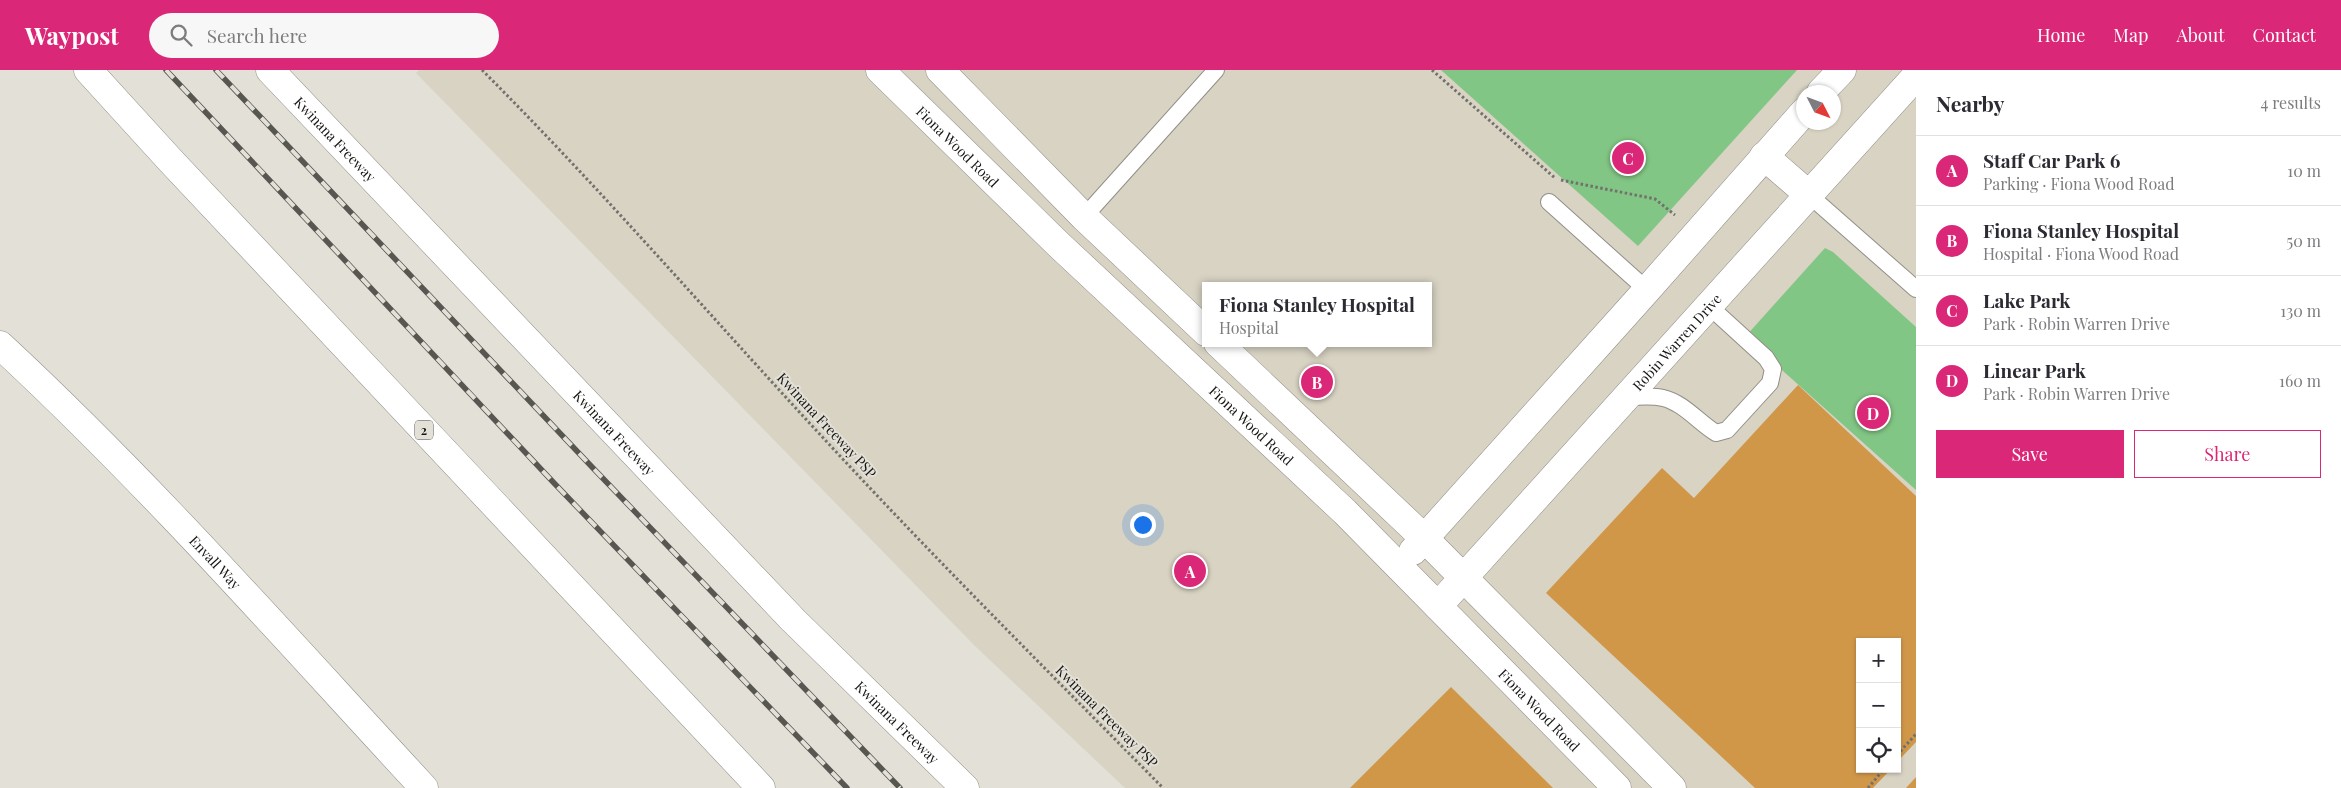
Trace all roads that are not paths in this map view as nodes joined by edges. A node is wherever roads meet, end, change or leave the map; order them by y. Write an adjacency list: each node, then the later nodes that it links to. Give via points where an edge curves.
1 (88, 70): 27 (main road, 2)
2 (270, 70): 28 (main road, Kwinana Freeway, via 793,620)
3 (880, 70): 14 (main road, Fiona Wood Road)
4 (940, 70): 13 (main road)
5 (1216, 70): 13 (lane)
6 (1842, 70): 8 (main road)
7 (1916, 76): 11 (main road, Robin Warren Drive)
8 (1828, 85)
9 (1796, 121): 10 (main road)
10 (1764, 156): 11 (main road); 16 (main road)
11 (1808, 194): 15 (lane); 17 (main road, Robin Warren Drive)
12 (1549, 202): 16 (lane)
13 (1084, 217): 14 (main road); 18 (main road)
14 (1058, 244): 23 (main road, Fiona Wood Road, via 1345,512)
15 (1916, 289)
16 (1647, 290): 22 (main road)
17 (1709, 306): 21 (main road, Robin Warren Drive); 21 (lane, via 1766,358 1773,369 1770,383 1727,430 1716,433 1672,401 1662,397)
18 (1202, 328)
19 (0, 345): 26 (main road, Envall Way, via 63,404 183,527)
20 (1222, 347): 22 (main road)
21 (1627, 397): 24 (main road, Robin Warren Drive)
22 (1424, 538): 23 (main road); 24 (main road)
23 (1398, 566): 25 (main road, Fiona Wood Road)
24 (1464, 578): 25 (main road, Robin Warren Drive); 30 (main road)
25 (1438, 606): 29 (main road, Fiona Wood Road)
26 (424, 788)
27 (761, 788)
28 (965, 788)
29 (1617, 788)
30 (1672, 788)

